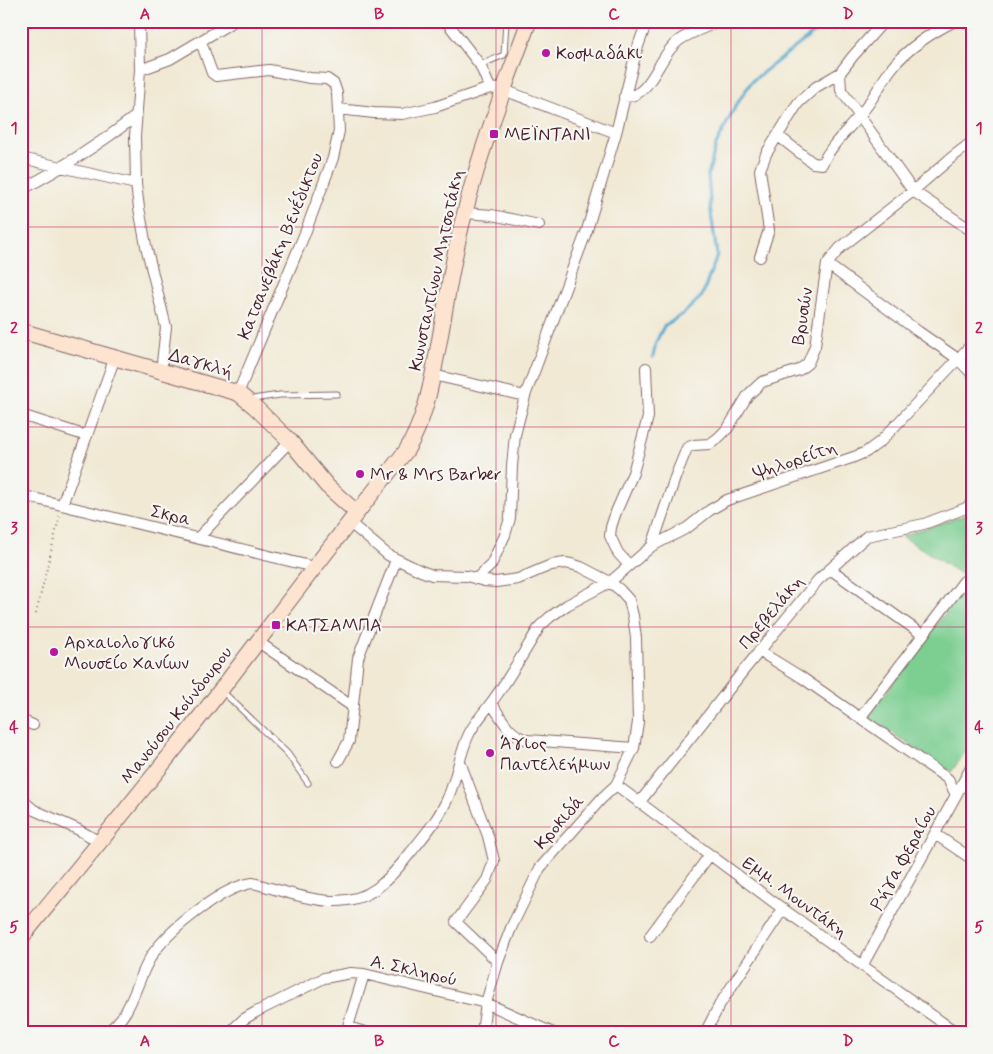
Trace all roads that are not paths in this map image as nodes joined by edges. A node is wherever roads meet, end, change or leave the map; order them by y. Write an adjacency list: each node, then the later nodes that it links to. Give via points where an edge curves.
1 (138, 21): 12 (street)
2 (234, 21): 10 (street)
3 (446, 21): 11 (street)
4 (506, 21): 11 (lane, via 504,55)
5 (529, 21): 14 (main road, Κωνσταντίνου Μητσοτάκη)
6 (647, 21): 15 (street)
7 (719, 21): 15 (street, via 680,40 664,56 643,91)
8 (884, 21): 13 (street)
9 (955, 21): 18 (street, via 916,46 893,67)
10 (201, 42): 12 (street, via 170,60); 16 (street, Κατσανεβάκη Βενέδικτου, via 214,75 220,77 269,70 327,79 334,84)
11 (480, 65): 14 (street)
12 (140, 70): 17 (street)
13 (840, 73): 18 (street, via 841,90); 20 (street, via 816,87 798,103)
14 (497, 89): 16 (street, via 402,114); 19 (street); 27 (main road, Κωνσταντίνου Μητσοτάκη, via 485,144)
15 (624, 97): 19 (street)
16 (338, 109): 42 (street, Κατσανεβάκη Βενέδικτου, via 339,131 333,158)
17 (136, 116): 23 (street); 24 (street)
18 (860, 116): 20 (street, via 822,164 813,163); 26 (street)
19 (616, 133): 41 (street, via 587,230)
20 (777, 135): 30 (street, via 760,170 769,230)
21 (972, 142): 26 (street)
22 (21, 158): 23 (street)
23 (65, 166): 24 (street); 25 (street)
24 (136, 184): 37 (street, via 150,264 166,327)
25 (21, 190)
26 (913, 191): 29 (street); 31 (street, via 840,248)
27 (464, 213): 28 (street); 39 (main road, Κωνσταντίνου Μητσοτάκη)
28 (539, 225)
29 (972, 230)
30 (760, 257)
31 (828, 264): 35 (street); 51 (street, Βρυσών, via 815,346 808,363 799,370 762,382 718,438 710,444 687,448)
32 (21, 331): 34 (main road, Δαγκλή)
33 (972, 344): 35 (street, Ψηλορείτη)
34 (115, 358): 37 (main road, Δαγκλή); 44 (street)
35 (958, 359): 38 (street); 51 (street, Ψηλορείτη, via 881,441 866,452 727,500 687,528)
36 (646, 368): 53 (street, via 648,418 633,473 616,512 610,536 618,553)
37 (161, 372): 42 (main road, Δαγκλή)
38 (972, 374)
39 (433, 375): 41 (street); 49 (main road, Κωνσταντίνου Μητσοτάκη, via 416,435)
40 (337, 394): 42 (lane)
41 (524, 396): 56 (street, via 514,435 510,518 491,565)
42 (242, 397): 45 (main road, Δαγκλή)
43 (21, 415): 44 (street)
44 (87, 436): 48 (street)
45 (290, 441): 49 (main road, Δαγκλή); 50 (street)
46 (21, 495): 48 (street, Σκρα)
47 (972, 503): 55 (street, Πρεβελάκη, via 924,524 867,536)
48 (62, 506): 50 (street, Σκρα)
49 (353, 517): 52 (street, Κροκιδά); 54 (main road, Μανούσου Κούνδουρου)
50 (198, 538): 54 (street, Σκρα)
51 (652, 546): 53 (street, Ψηλορείτη)
52 (396, 560): 56 (street, Κροκιδά, via 432,575); 64 (street, via 358,658)
53 (629, 565): 58 (street, Ψηλορείτη)
54 (314, 568): 60 (main road, Μανούσου Κούνδουρου)
55 (830, 569): 59 (street); 61 (street, Πρεβελάκη)
56 (476, 579): 58 (street, Κροκιδά, via 496,582 518,579 551,565 565,563 581,567)
57 (964, 580): 59 (street)
58 (610, 582): 63 (street, Ψηλορείτη, via 567,605 540,626); 68 (street, Κροκιδά, via 629,600 633,616 638,722)
59 (923, 634): 65 (street)
60 (257, 641): 62 (main road, Μανούσου Κούνδουρου); 64 (street)
61 (759, 651): 65 (street); 76 (street, Πρεβελάκη)
62 (221, 690): 72 (lane, via 287,753); 78 (main road, Μανούσου Κούνδουρου)
63 (491, 703): 68 (street, via 509,731 518,737); 70 (street, Ψηλορείτη, via 468,735)
64 (353, 707): 69 (street, via 349,741)
65 (860, 718): 74 (street, via 948,779)
66 (21, 720): 67 (street)
67 (33, 724)
68 (634, 748): 73 (street, Κροκιδά)
69 (338, 761)
70 (460, 762): 84 (street, via 494,861 487,880 456,922); 89 (street, Ψηλορείτη, via 449,796 434,820 403,862 376,888 363,896 339,901 302,896 253,883 215,900 189,917 151,956 127,1012)
71 (972, 766): 74 (street, Ρήγα Φεραίου)
72 (308, 783)
73 (616, 785): 76 (street, Εμμ. Μουντάκη); 84 (street, Κροκιδά, via 540,868)
74 (956, 796): 77 (street, Ρήγα Φεραίου)
75 (21, 800): 78 (street, via 34,810)
76 (639, 803): 79 (street, Εμμ. Μουντάκη)
77 (935, 834): 80 (street); 85 (street, Ρήγα Φεραίου)
78 (100, 842): 83 (main road, Μανούσου Κούνδουρου)
79 (709, 856): 81 (street, Εμμ. Μουντάκη); 82 (street)
80 (972, 858)
81 (783, 909): 85 (street, Εμμ. Μουντάκη); 94 (street, via 720,1004)
82 (650, 936)
83 (21, 938)
84 (498, 962): 87 (street, Κροκιδά)
85 (862, 966): 95 (street, Εμμ. Μουντάκη)
86 (364, 974): 87 (street, Α. Σκληρού); 88 (street); 90 (street, Α. Σκληρού, via 324,978 256,1012)
87 (486, 1003): 92 (street, Κροκιδά); 93 (street, Α. Σκληρού)
88 (347, 1030): 91 (street)
89 (105, 1033)
90 (229, 1033)
91 (368, 1033)
92 (482, 1033)
93 (553, 1033)
94 (705, 1033)
95 (957, 1033)

